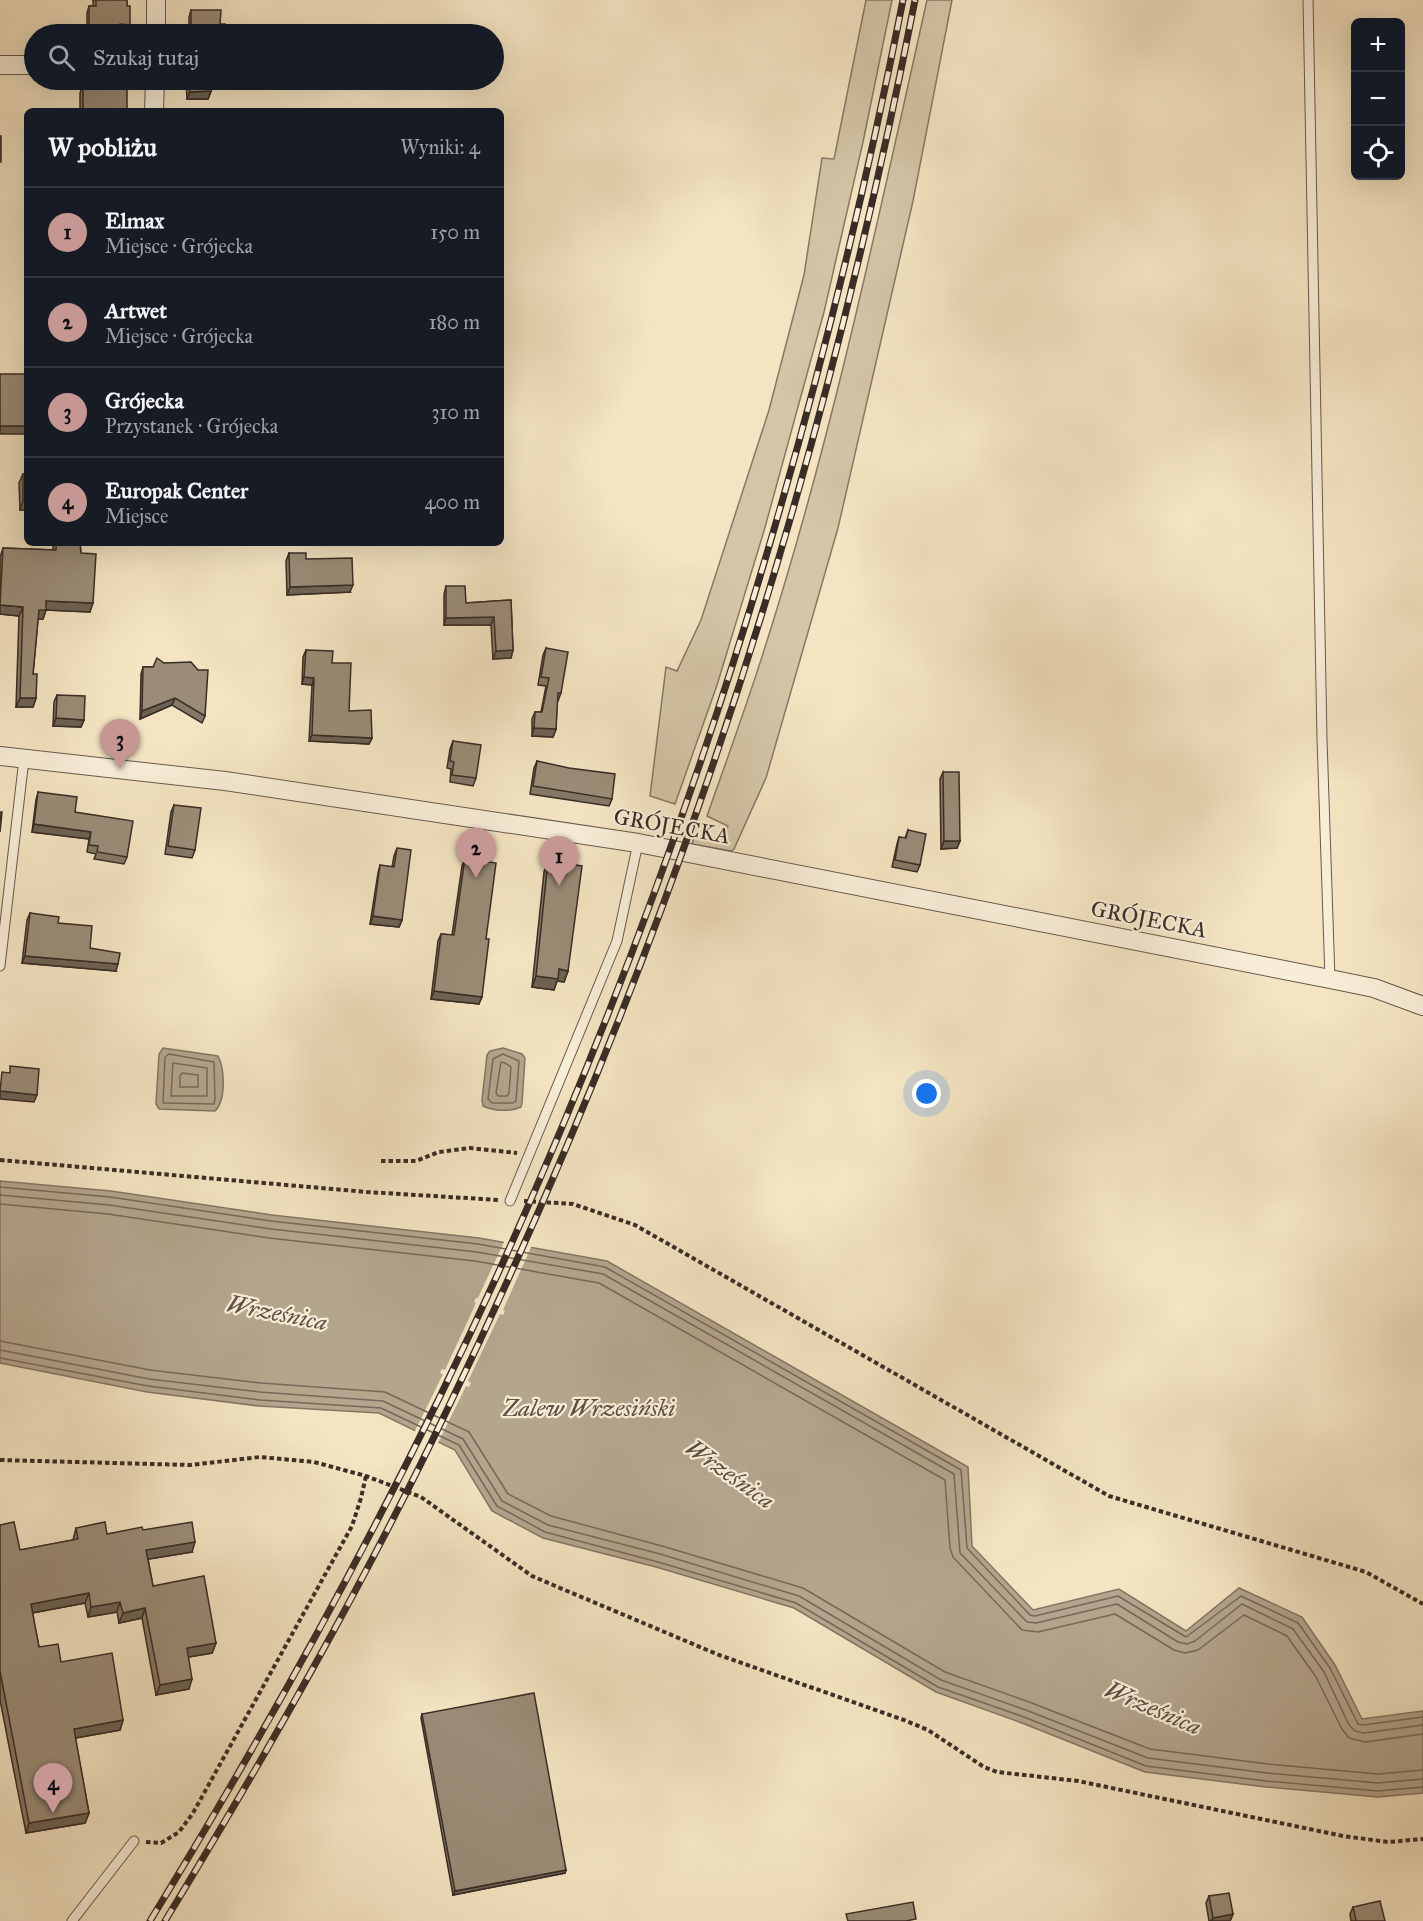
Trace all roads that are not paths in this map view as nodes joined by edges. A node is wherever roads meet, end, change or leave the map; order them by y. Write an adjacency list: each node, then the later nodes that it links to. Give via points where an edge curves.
1 (156, 0): 3 (street)
2 (1308, 0): 12 (lane)
3 (156, 24)
4 (0, 65): 5 (street)
5 (24, 65)
6 (155, 90): 7 (street)
7 (154, 108)
8 (0, 756): 9 (street, GRÓJECKA)
9 (24, 759): 10 (street, GRÓJECKA, via 225,781); 11 (lane)
10 (638, 843): 12 (street, GRÓJECKA); 14 (lane, via 617,941)
11 (0, 966)
12 (1330, 979): 13 (street, GRÓJECKA, via 1374,988)
13 (1423, 1006)
14 (510, 1201)
15 (134, 1841): 16 (lane)
16 (72, 1921)

